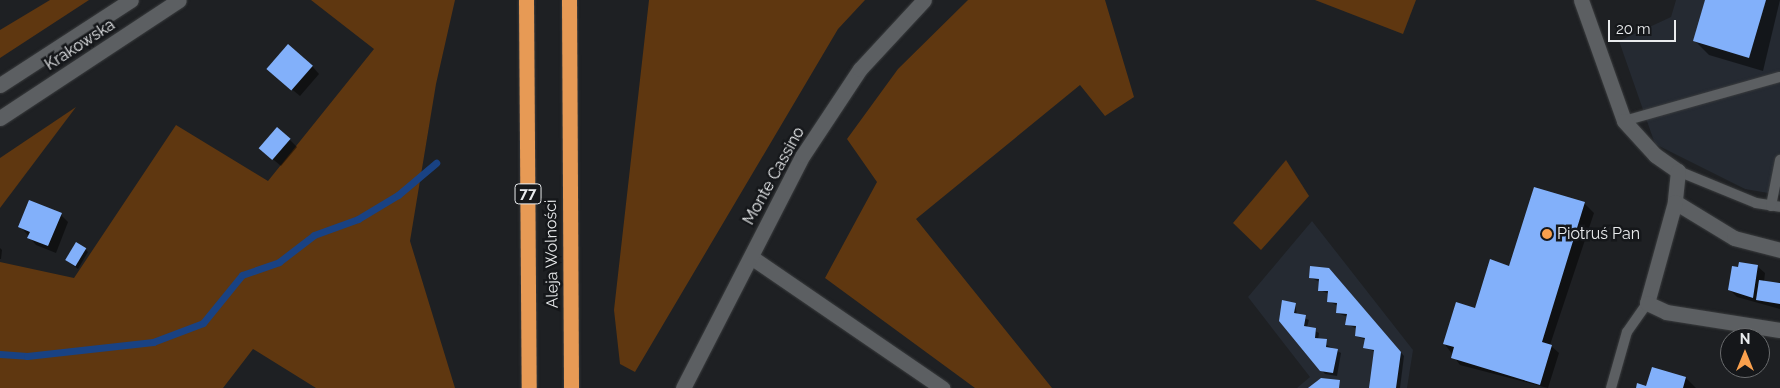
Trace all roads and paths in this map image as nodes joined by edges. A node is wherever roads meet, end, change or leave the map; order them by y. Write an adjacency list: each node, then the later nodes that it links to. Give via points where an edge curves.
1 (131, 0): 8 (street, Krakowska)
2 (179, 0): 9 (street, Krakowska)
3 (526, 0): 19 (highway, Aleja Wolności / 77)
4 (569, 0): 20 (highway, Aleja Wolności)
5 (924, 0): 16 (street, Monte Cassino, via 883,42 837,102)
6 (1581, 0): 10 (street)
7 (1780, 77): 10 (lane)
8 (0, 85)
9 (0, 118)
10 (1624, 121): 12 (street, via 1655,155)
11 (1780, 160): 14 (lane)
12 (1678, 171): 13 (street); 14 (lane)
13 (1675, 202): 15 (street, via 1734,238); 17 (street)
14 (1776, 207)
15 (1780, 250)
16 (750, 257): 21 (street, Monte Cassino); 22 (street)
17 (1648, 303): 18 (street, via 1666,312); 23 (lane, via 1627,332)
18 (1780, 330)
19 (529, 388)
20 (572, 388)
21 (683, 388)
22 (942, 388)
23 (1611, 388)

